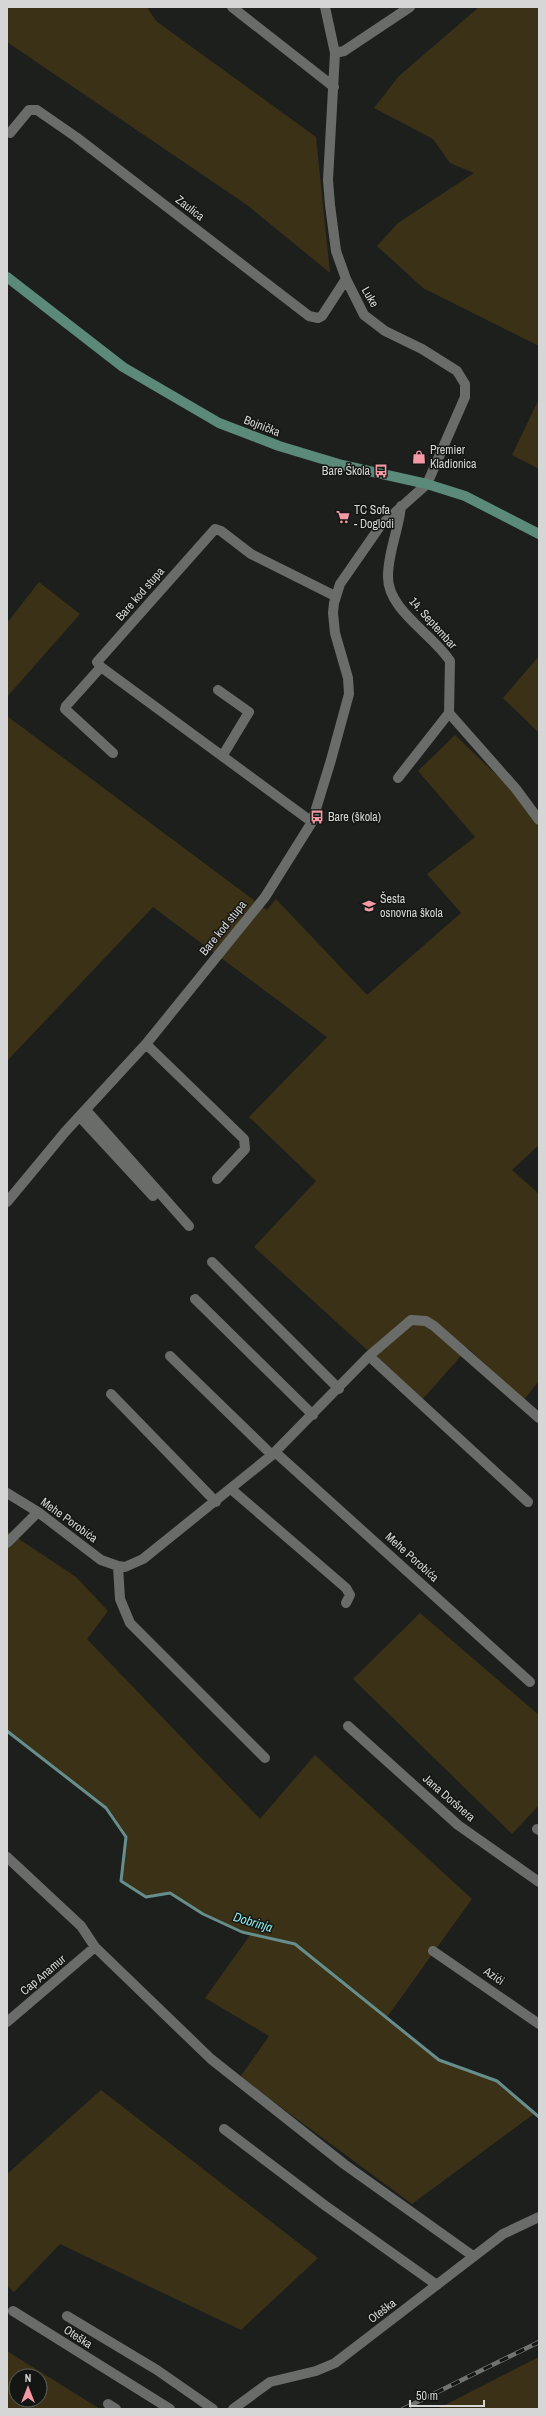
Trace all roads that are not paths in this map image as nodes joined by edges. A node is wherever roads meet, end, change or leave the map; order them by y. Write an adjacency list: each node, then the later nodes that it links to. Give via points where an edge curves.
1 (232, 7): 5 (street)
2 (325, 7): 4 (street, Luke)
3 (410, 7): 4 (street, via 344,51)
4 (335, 53): 5 (street, Luke)
5 (334, 87): 8 (street, Luke, via 328,180 336,251)
6 (10, 133): 8 (street, Zaulica, via 29,110 37,110 76,137 309,316 322,316)
7 (7, 277): 9 (main road, Bojnička, via 123,367 219,423 279,446 342,465)
8 (346, 279): 9 (street, Luke, via 364,315 394,337 456,371 464,384 465,397)
9 (427, 484): 10 (street, Bare kod stupa); 11 (main road, Bojnička, via 464,496)
10 (401, 506): 12 (street, Bare kod stupa, via 381,525 340,584); 15 (street, 14. Septembar, via 390,554 388,585 405,611 450,661)
11 (539, 534)
12 (335, 596): 13 (street, Bare kod stupa, via 251,554 215,529 97,662); 20 (street, Bare kod stupa, via 335,634 348,678 349,694)
13 (101, 667): 16 (street, via 65,709); 17 (street)
14 (218, 690): 17 (street, via 249,712)
15 (449, 713): 18 (street); 19 (street, via 516,789)
16 (113, 753)
17 (223, 755): 20 (street)
18 (398, 778)
19 (539, 820)
20 (312, 822): 21 (street, Bare kod stupa, via 270,890)
21 (146, 1044): 22 (street, Bare kod stupa); 23 (street, via 244,1139 245,1148)
22 (83, 1113): 24 (street, Bare kod stupa); 25 (street); 26 (street)
23 (216, 1179)
24 (7, 1202)
25 (167, 1210)
26 (189, 1226)
27 (212, 1262): 31 (street)
28 (195, 1300): 33 (street)
29 (170, 1356): 35 (street, Mehe Porobića)
30 (368, 1356): 31 (street); 34 (street, via 411,1320 426,1321); 39 (street)
31 (339, 1389): 33 (street)
32 (111, 1394): 38 (street)
33 (313, 1415): 35 (street)
34 (539, 1418)
35 (274, 1454): 36 (street); 44 (street, Mehe Porobića)
36 (231, 1489): 38 (street); 43 (street, via 346,1588 350,1595)
37 (7, 1493): 40 (street, Mehe Porobića)
38 (216, 1502): 42 (street, via 143,1559 130,1565)
39 (528, 1502)
40 (38, 1512): 41 (street); 42 (street, Mehe Porobića, via 101,1560)
41 (7, 1543)
42 (118, 1566): 46 (street, via 120,1599 130,1623)
43 (346, 1603)
44 (530, 1682)
45 (348, 1726): 48 (street, Jana Doršnera, via 458,1824)
46 (265, 1758)
47 (7, 1857): 49 (street, via 81,1926)
48 (539, 1882)
49 (95, 1947): 51 (street, Cap Anamur); 55 (street, via 211,2059 344,2164)
50 (433, 1951): 52 (street, Azići)
51 (7, 2022)
52 (539, 2024)
53 (224, 2129): 56 (street, via 323,2204)
54 (539, 2217): 55 (street, Oteška, via 502,2234)
55 (473, 2256): 56 (street, Oteška)
56 (437, 2285): 61 (street, Oteška, via 335,2363 316,2371 270,2382)
57 (13, 2311): 59 (street, Oteška)
58 (67, 2316): 60 (street, via 157,2370)
59 (170, 2409)
60 (213, 2409)
61 (233, 2409)

